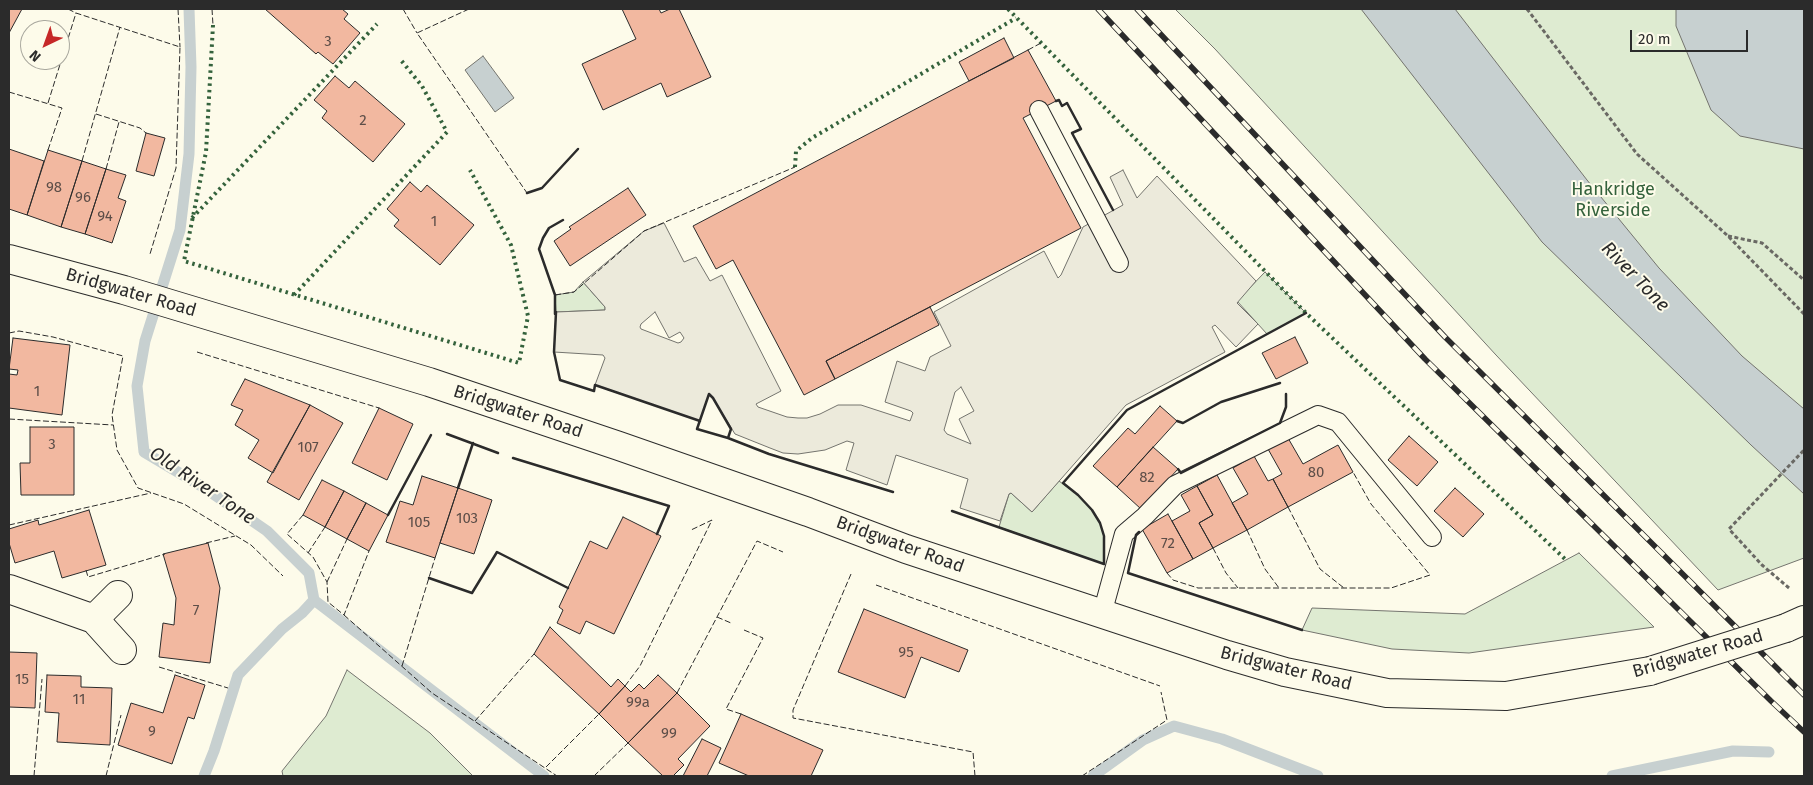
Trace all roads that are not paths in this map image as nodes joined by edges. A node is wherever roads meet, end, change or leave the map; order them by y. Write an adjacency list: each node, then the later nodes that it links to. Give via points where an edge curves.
1 (1039, 110): 3 (lane)
2 (9, 259): 7 (main road, Bridgwater Road, via 259,330 524,413 906,549)
3 (1119, 263)
4 (1432, 537): 7 (lane, via 1338,422 1318,415 1175,485 1124,534)
5 (9, 589): 8 (main road)
6 (118, 595): 8 (main road)
7 (1102, 614): 9 (main road, Bridgwater Road, bridge, via 1285,672 1386,693 1506,696 1650,671)
8 (94, 619): 10 (main road)
9 (1795, 624)
10 (122, 650)

